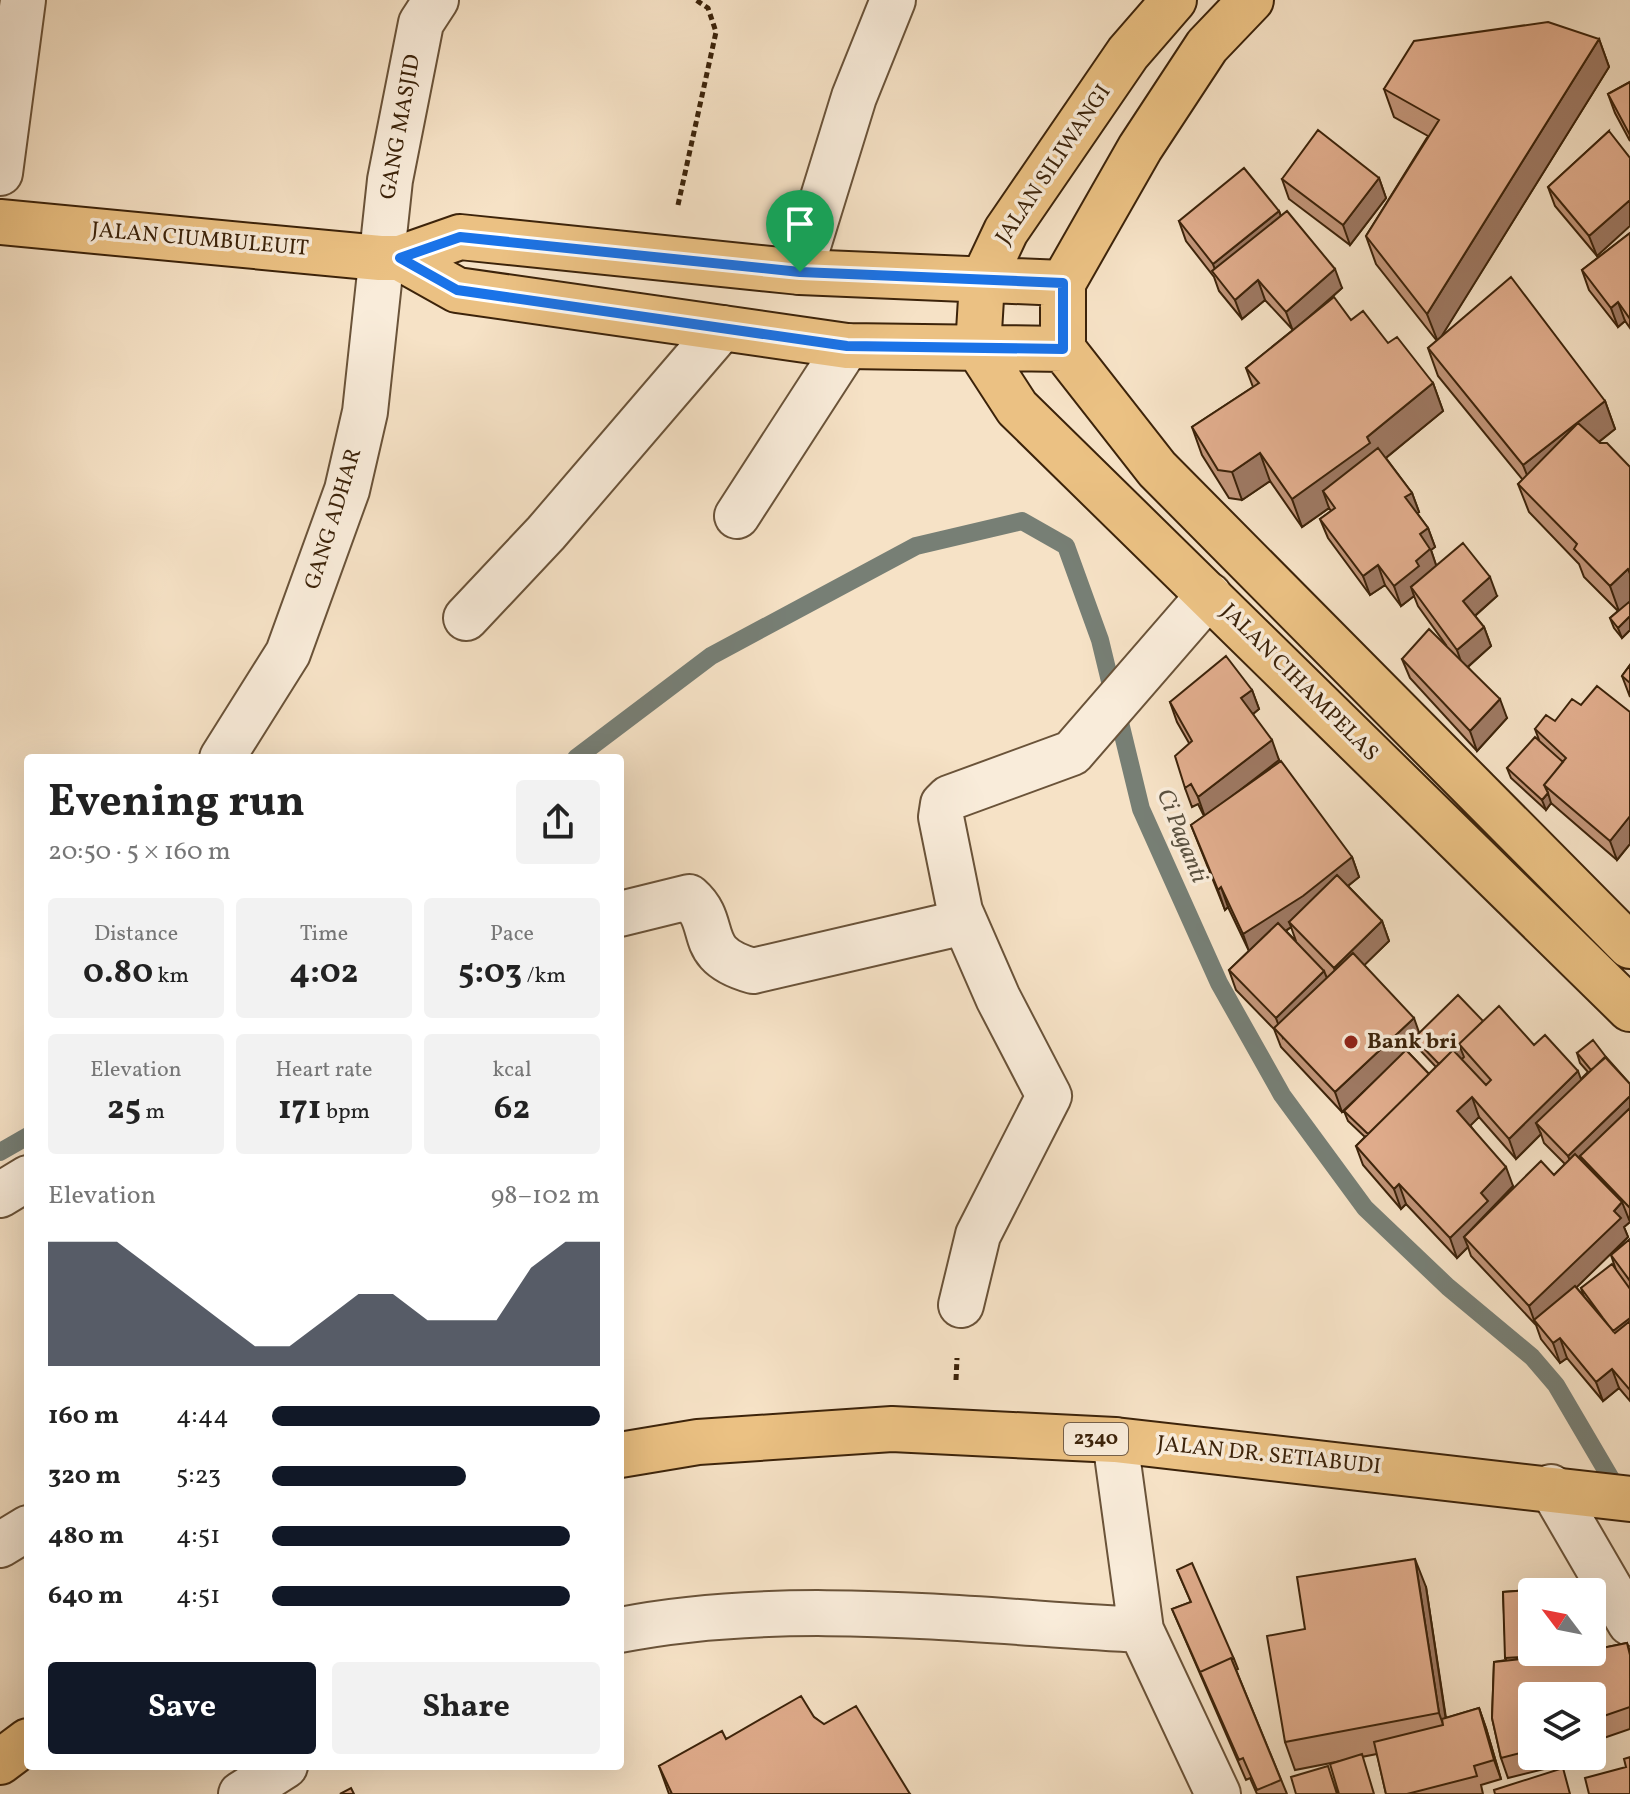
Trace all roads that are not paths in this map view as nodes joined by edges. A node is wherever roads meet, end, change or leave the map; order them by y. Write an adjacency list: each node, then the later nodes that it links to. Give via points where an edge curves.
1 (23, 0): 6 (street)
2 (436, 0): 8 (street, GANG MASJID, via 421,23 390,180)
3 (893, 0): 9 (street, via 854,97)
4 (1174, 0): 10 (main road, JALAN SILIWANGI, via 1128,53 1036,186 1006,231)
5 (1251, 0): 11 (main road, via 1207,46 1140,148)
6 (0, 173)
7 (0, 222): 8 (main road, JALAN CIUMBULEUIT)
8 (390, 258): 9 (main road, JALAN CIUMBULEUIT, via 460,237); 12 (main road, JALAN CIUMBULEUIT, via 457,290); 19 (street, GANG ADHAR, via 365,412 317,581 288,653)
9 (800, 272): 10 (main road, JALAN CIUMBULEUIT)
10 (982, 282): 11 (main road, JALAN CIUMBULEUIT); 14 (main road, JALAN SILIWANGI)
11 (1063, 283): 15 (main road)
12 (722, 328): 13 (main road, JALAN CIUMBULEUIT); 18 (street)
13 (847, 346): 14 (main road, JALAN CIUMBULEUIT); 16 (street)
14 (978, 348): 15 (main road, JALAN CIUMBULEUIT); 17 (main road, JALAN CIHAMPELAS, via 1017,408)
15 (1063, 349): 22 (main road, via 1157,469)
16 (737, 516)
17 (1209, 595): 20 (street, via 1072,753 943,804 941,817); 23 (main road, JALAN CIHAMPELAS)
18 (466, 618)
19 (225, 754)
20 (960, 911): 21 (street, via 958,920 945,928 753,971 736,966 711,947 697,904 689,897); 26 (street, via 1049,1096 978,1235)
21 (624, 913)
22 (1630, 946)
23 (1630, 1009)
24 (24, 1180): 25 (street)
25 (0, 1195)
26 (961, 1305)
27 (1115, 1440): 28 (main road, JALAN DR. SETIABUDI / 2340, via 892,1429 713,1441); 29 (main road, JALAN DR. SETIABUDI / 2340); 35 (street)
28 (624, 1454)
29 (1562, 1489): 30 (main road, JALAN DR. SETIABUDI / 2340); 33 (street)
30 (1630, 1499)
31 (24, 1530): 32 (street)
32 (0, 1545)
33 (1630, 1623)
34 (624, 1629): 35 (street, via 803,1613)
35 (1141, 1630): 40 (street)
36 (24, 1744): 37 (main road)
37 (0, 1762)
38 (279, 1770): 39 (street)
39 (241, 1794)
40 (1218, 1794)

